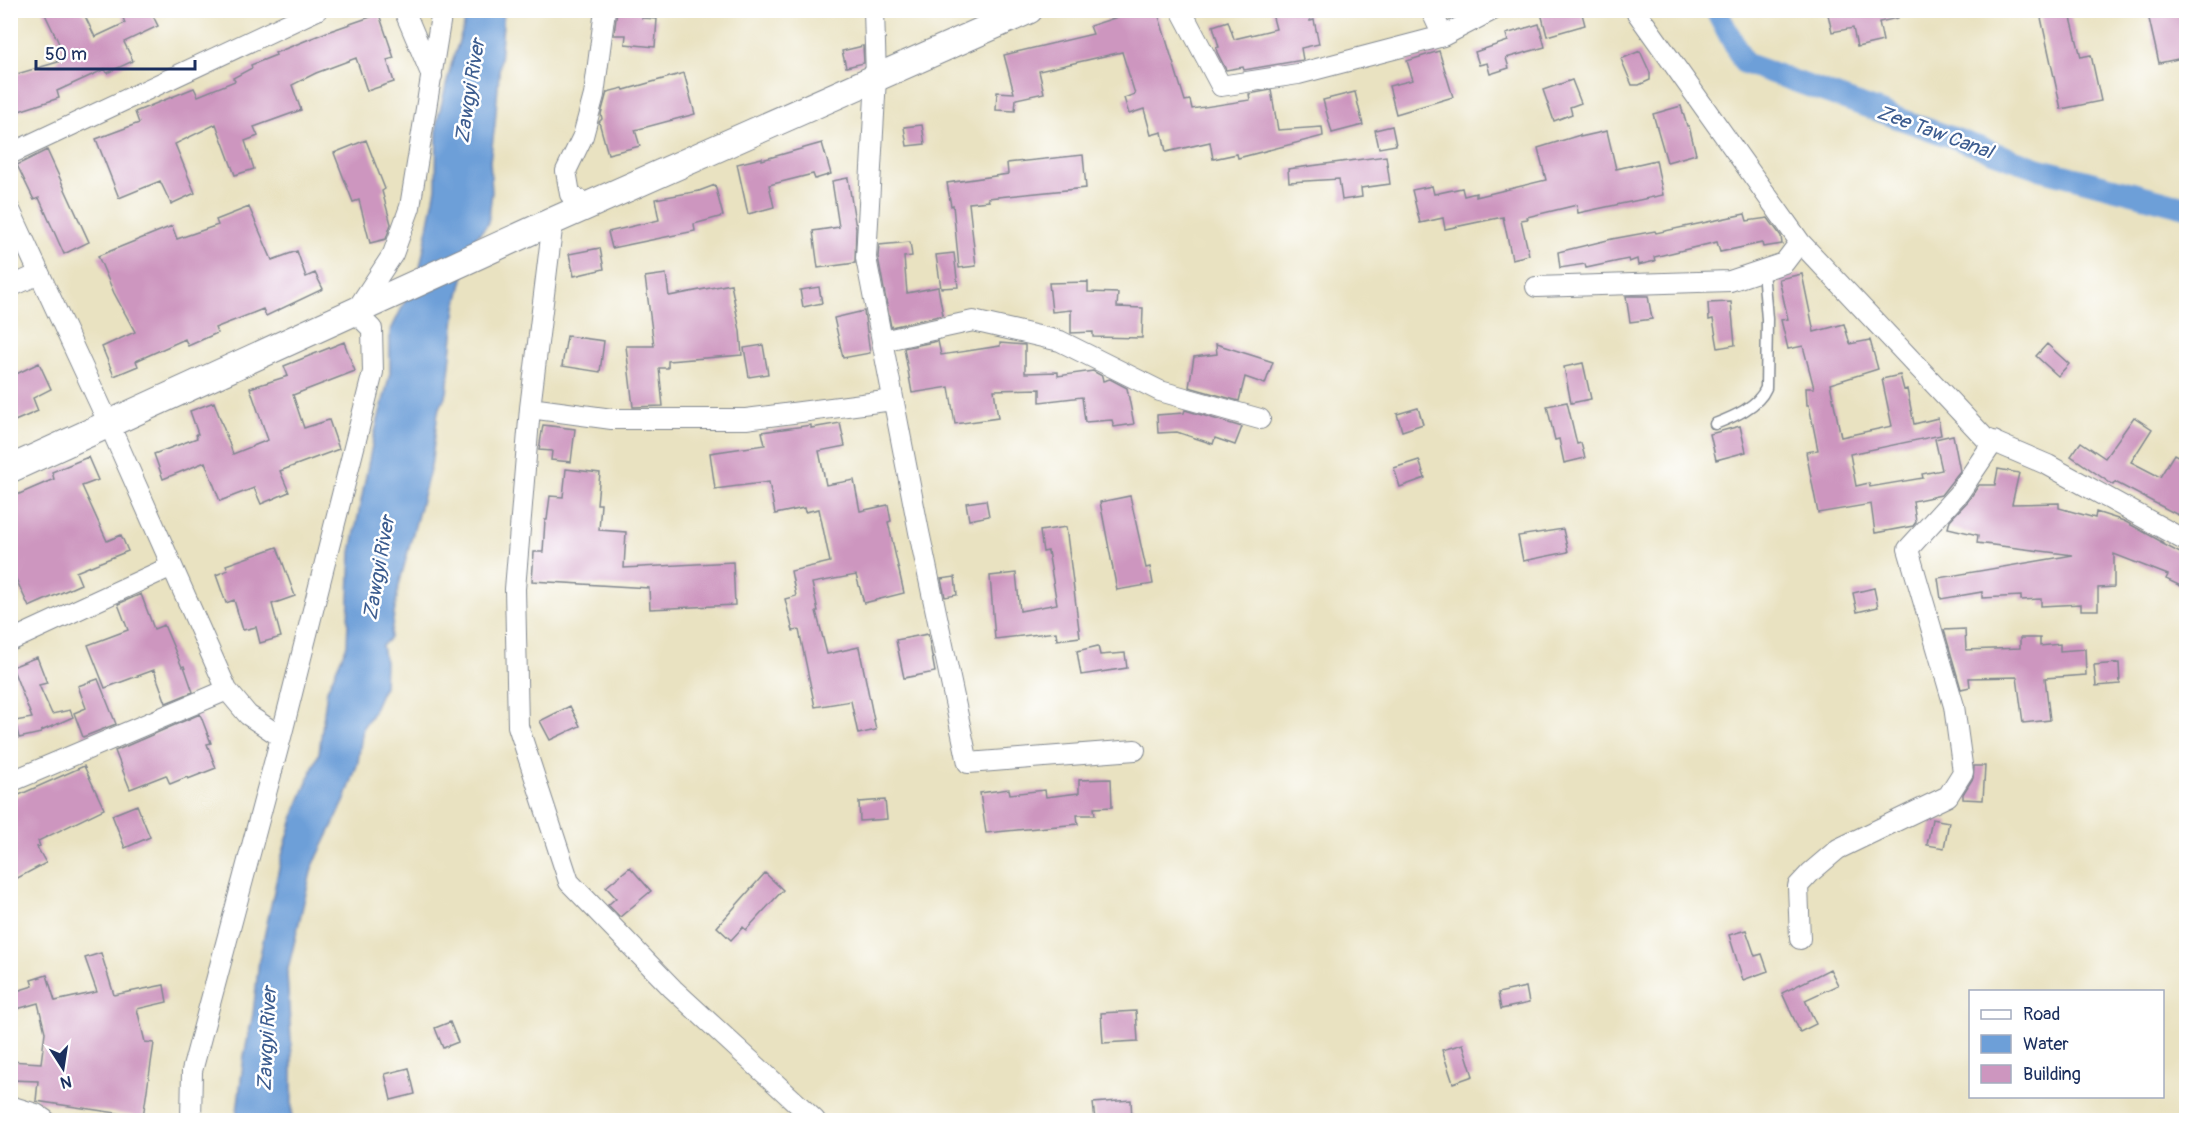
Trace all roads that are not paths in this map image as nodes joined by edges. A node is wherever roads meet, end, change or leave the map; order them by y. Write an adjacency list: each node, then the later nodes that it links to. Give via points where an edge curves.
1 (317, 10): 14 (street)
2 (404, 10): 12 (street)
3 (441, 10): 12 (street)
4 (605, 10): 15 (street, via 594,95 583,136 566,171 570,194)
5 (874, 10): 13 (street)
6 (1029, 10): 13 (street)
7 (1181, 10): 11 (street, via 1221,86 1298,74)
8 (1431, 10): 11 (street)
9 (1493, 10): 11 (street)
10 (1635, 10): 18 (street)
11 (1443, 36)
12 (432, 76): 23 (street, via 410,207 393,254)
13 (876, 78): 15 (street); 24 (street, via 866,258)
14 (10, 154)
15 (589, 206): 17 (street)
16 (10, 210): 20 (street)
17 (553, 221): 23 (street); 26 (street)
18 (1800, 242): 19 (street, via 1784,263); 30 (street, via 1986,438)
19 (1763, 270): 22 (street, via 1730,281); 28 (lane, via 1766,388 1762,396 1737,415)
20 (39, 274): 21 (street); 29 (street)
21 (10, 287)
22 (1536, 287)
23 (356, 312): 29 (street); 36 (street, via 372,328 373,372)
24 (882, 341): 25 (street); 27 (street, via 973,321 1060,341 1160,391)
25 (893, 400): 26 (street, via 746,419 612,419); 37 (street, via 968,763)
26 (530, 408): 43 (street, via 515,590 518,726 570,882 673,989)
27 (1260, 419)
28 (1715, 423)
29 (109, 424): 31 (street); 33 (street)
30 (1994, 441): 32 (street, via 2048,465); 39 (street, via 1959,493 1908,549 1954,706 1963,772 1948,796 1838,849 1811,872 1798,886)
31 (10, 469)
32 (2187, 541)
33 (172, 566): 34 (street); 35 (street)
34 (10, 641)
35 (227, 690): 36 (street, via 248,715); 38 (street)
36 (281, 737): 42 (street, via 192,1071)
37 (1135, 750)
38 (10, 782)
39 (1800, 939)
40 (10, 1106): 41 (street)
41 (45, 1120)
42 (191, 1120)
43 (815, 1120)

